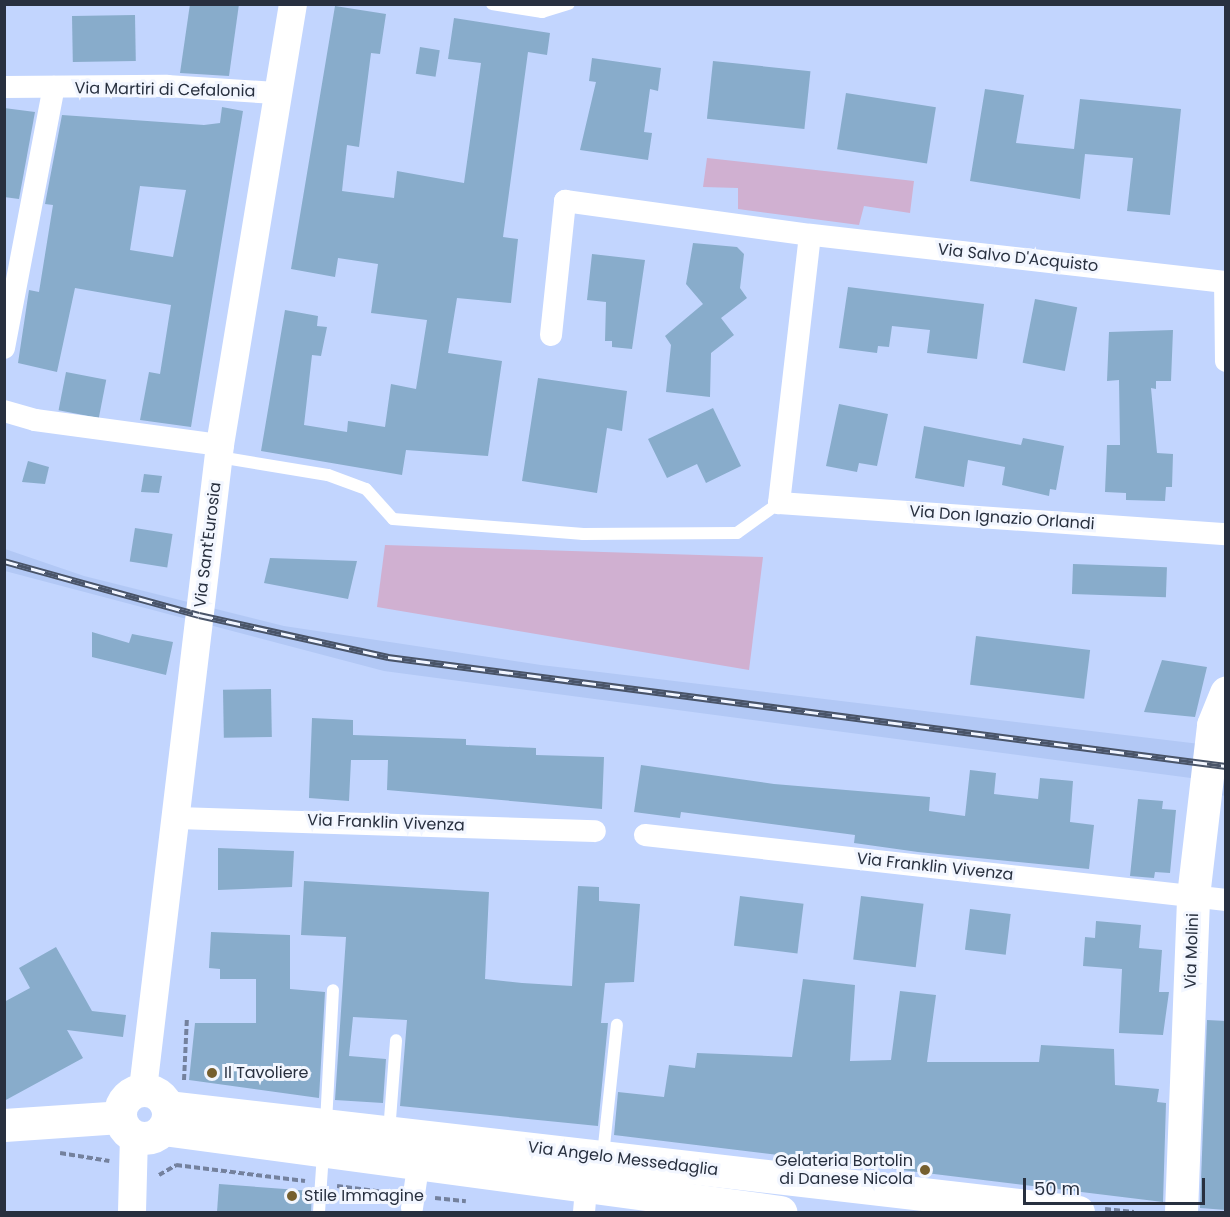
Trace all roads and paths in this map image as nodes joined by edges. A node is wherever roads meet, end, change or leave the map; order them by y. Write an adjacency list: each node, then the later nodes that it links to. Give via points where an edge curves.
1 (293, 4): 6 (street, Via Sant'Eurosia)
2 (492, 4): 3 (lane, via 542,12)
3 (569, 4)
4 (4, 87): 5 (street, Via Martiri di Cefalonia)
5 (54, 87): 6 (street, Via Martiri di Cefalonia); 10 (street, Via Martiri di Cefalonia)
6 (276, 93): 13 (street, Via Sant'Eurosia)
7 (810, 235): 8 (street, Via Salvo D'Acquisto); 9 (street, Via Salvo D'Acquisto, via 565,201); 14 (street)
8 (1225, 282): 11 (street)
9 (551, 335)
10 (4, 348)
11 (1226, 361)
12 (4, 411): 13 (street, via 35,420)
13 (220, 451): 14 (lane, via 328,475 366,489 393,519 583,534 737,533); 17 (street, Via Sant'Eurosia)
14 (779, 503): 15 (street, Via Don Ignazio Orlandi)
15 (1226, 534)
16 (1226, 693): 20 (main road, Via Molini, via 1213,725)
17 (177, 818): 18 (street, Via Franklin Vivenza); 27 (street, Via Sant'Eurosia)
18 (595, 831)
19 (645, 835): 20 (street, Via Franklin Vivenza)
20 (1193, 896): 21 (street, Via Franklin Vivenza); 44 (main road, Via Molini)
21 (1226, 900)
22 (333, 990): 30 (lane)
23 (188, 1017): 26 (path)
24 (617, 1025): 32 (lane)
25 (396, 1040): 29 (lane)
26 (184, 1044)
27 (145, 1115): 28 (main road, Via Angelo Messedaglia); 30 (main road, Via Angelo Messedaglia); 40 (street, Via Sant'Eurosia)
28 (4, 1125)
29 (389, 1132): 30 (main road, Via Angelo Messedaglia); 32 (main road, Via Angelo Messedaglia)
30 (324, 1139): 34 (main road, Via Angelo Messedaglia); 41 (lane)
31 (60, 1154): 33 (path, via 98,1156)
32 (603, 1157): 38 (main road, Via Angelo Messedaglia)
33 (114, 1167)
34 (418, 1167): 37 (main road, Via Angelo Messedaglia); 39 (street)
35 (255, 1174): 36 (path, via 168,1166)
36 (157, 1181)
37 (585, 1200): 42 (main road, Via Angelo Messedaglia)
38 (935, 1204): 43 (main road, Via Angelo Messedaglia)
39 (412, 1208)
40 (132, 1212)
41 (319, 1212)
42 (780, 1212)
43 (1078, 1212)
44 (1181, 1212)

